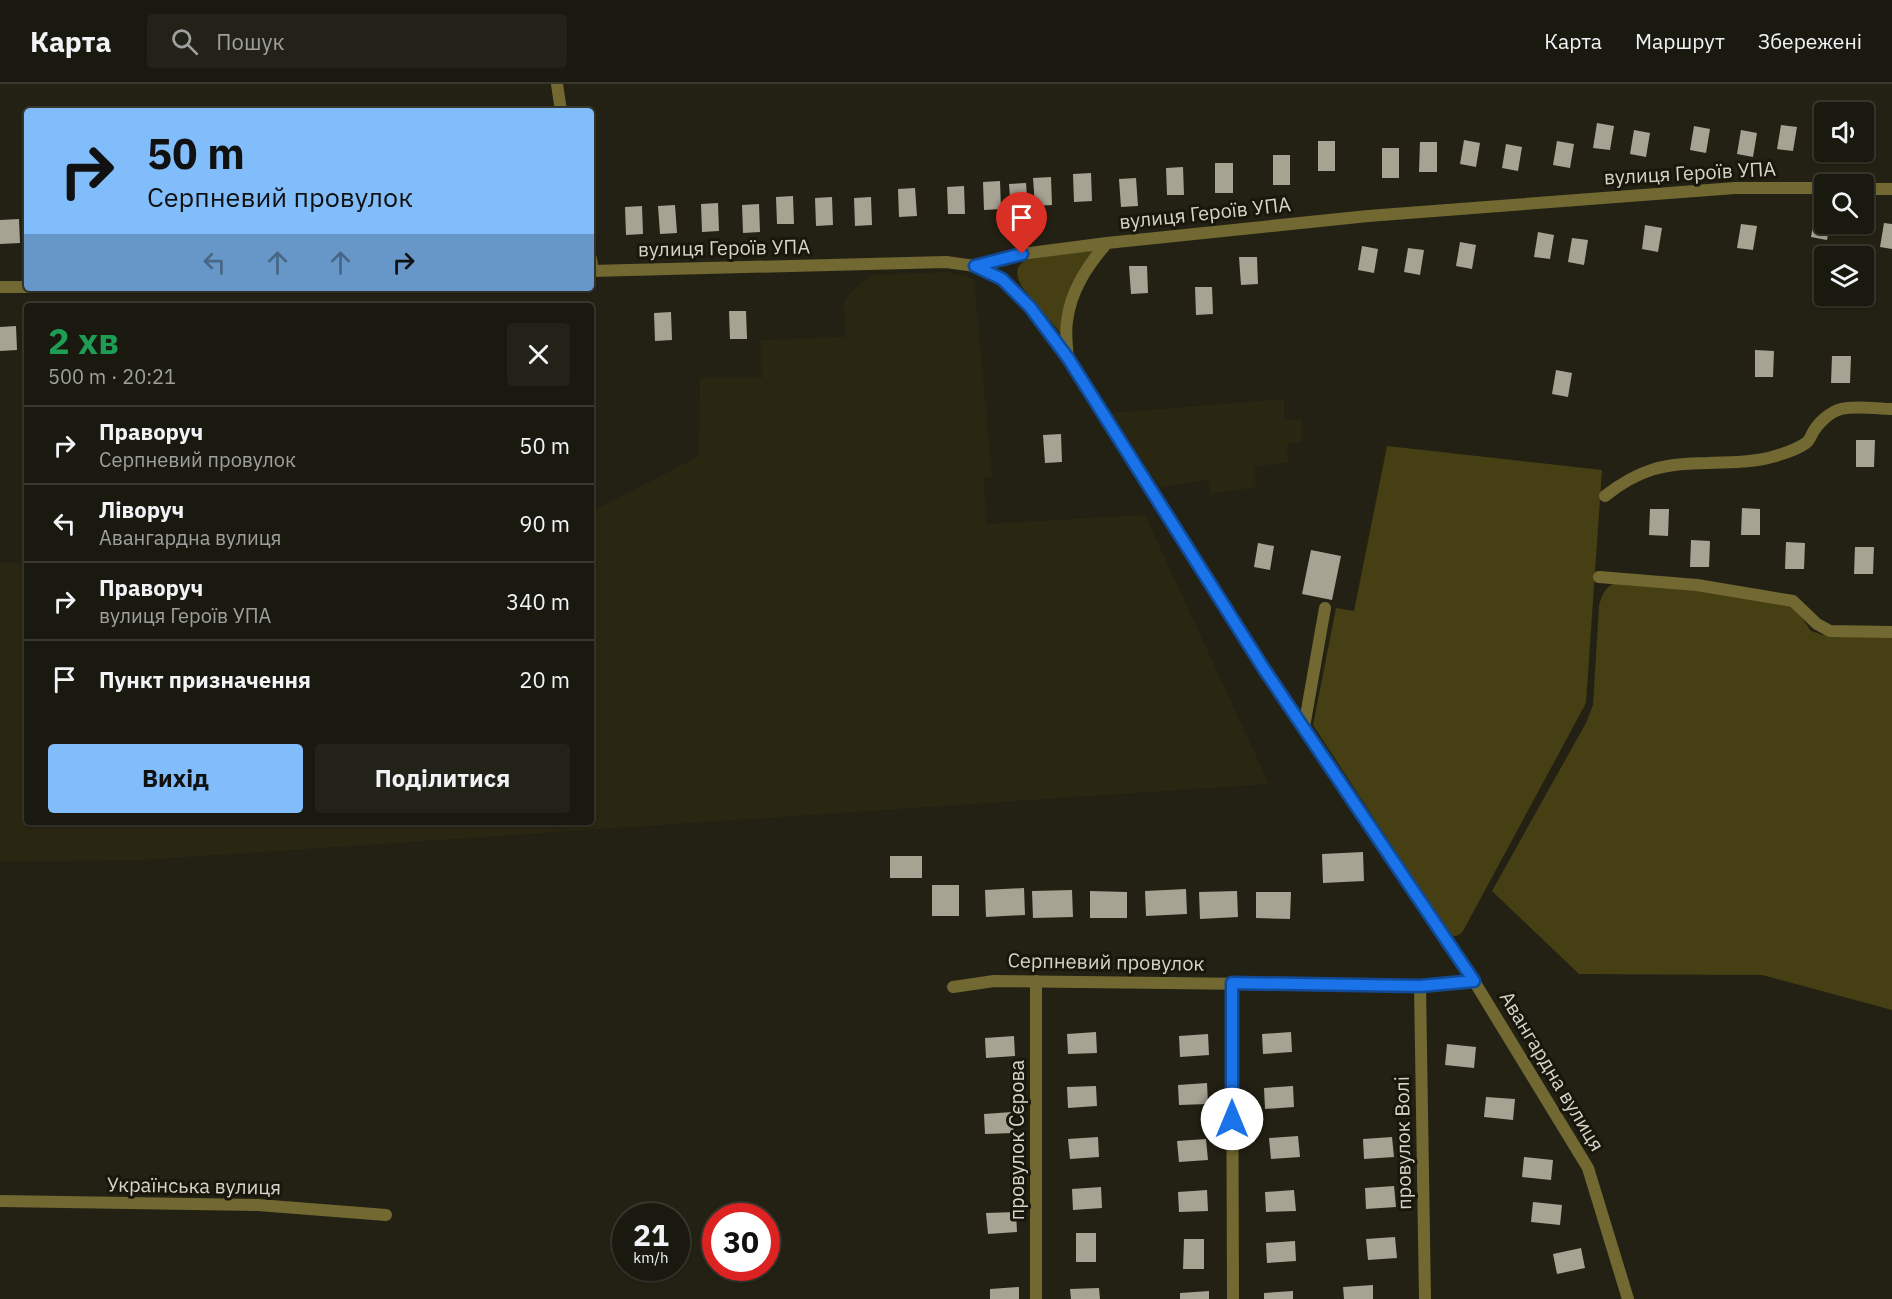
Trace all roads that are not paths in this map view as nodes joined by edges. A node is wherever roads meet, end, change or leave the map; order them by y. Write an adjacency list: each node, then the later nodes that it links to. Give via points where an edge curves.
1 (557, 84): 2 (street)
2 (561, 108)
3 (1814, 188): 6 (street, вулиця Героїв УПА, via 1624,195)
4 (1874, 189): 5 (street)
5 (1892, 189)
6 (1107, 243): 7 (street, вулиця Героїв УПА, via 1022,254); 11 (street, via 1088,265 1074,292 1066,322)
7 (975, 266): 8 (street, вулиця Героїв УПА, via 946,262); 11 (street, Авангардна вулиця, via 1002,279 1030,307)
8 (594, 267)
9 (24, 286): 10 (street)
10 (0, 287)
11 (1068, 358): 17 (street, Авангардна вулиця)
12 (1892, 409): 13 (street, via 1841,409 1826,417 1808,442 1788,452 1733,463 1661,467 1625,480)
13 (1605, 496)
14 (1599, 577): 16 (street, via 1697,585 1793,601 1830,631)
15 (1325, 608): 17 (street)
16 (1892, 632)
17 (1304, 727): 19 (street, Авангардна вулиця)
18 (1036, 981): 20 (street, Серпневий провулок); 22 (street, Серпневий провулок, via 994,981); 25 (street, провулок Сєрова)
19 (1474, 981): 21 (street, Серпневий провулок); 28 (street, Авангардна вулиця, via 1588,1168)
20 (1232, 983): 21 (street, Серпневий провулок); 26 (street)
21 (1420, 986): 27 (street, провулок Волі)
22 (953, 987)
23 (0, 1201): 24 (street, Українська вулиця, via 258,1205)
24 (386, 1215)
25 (1036, 1299)
26 (1233, 1299)
27 (1425, 1299)
28 (1628, 1299)

